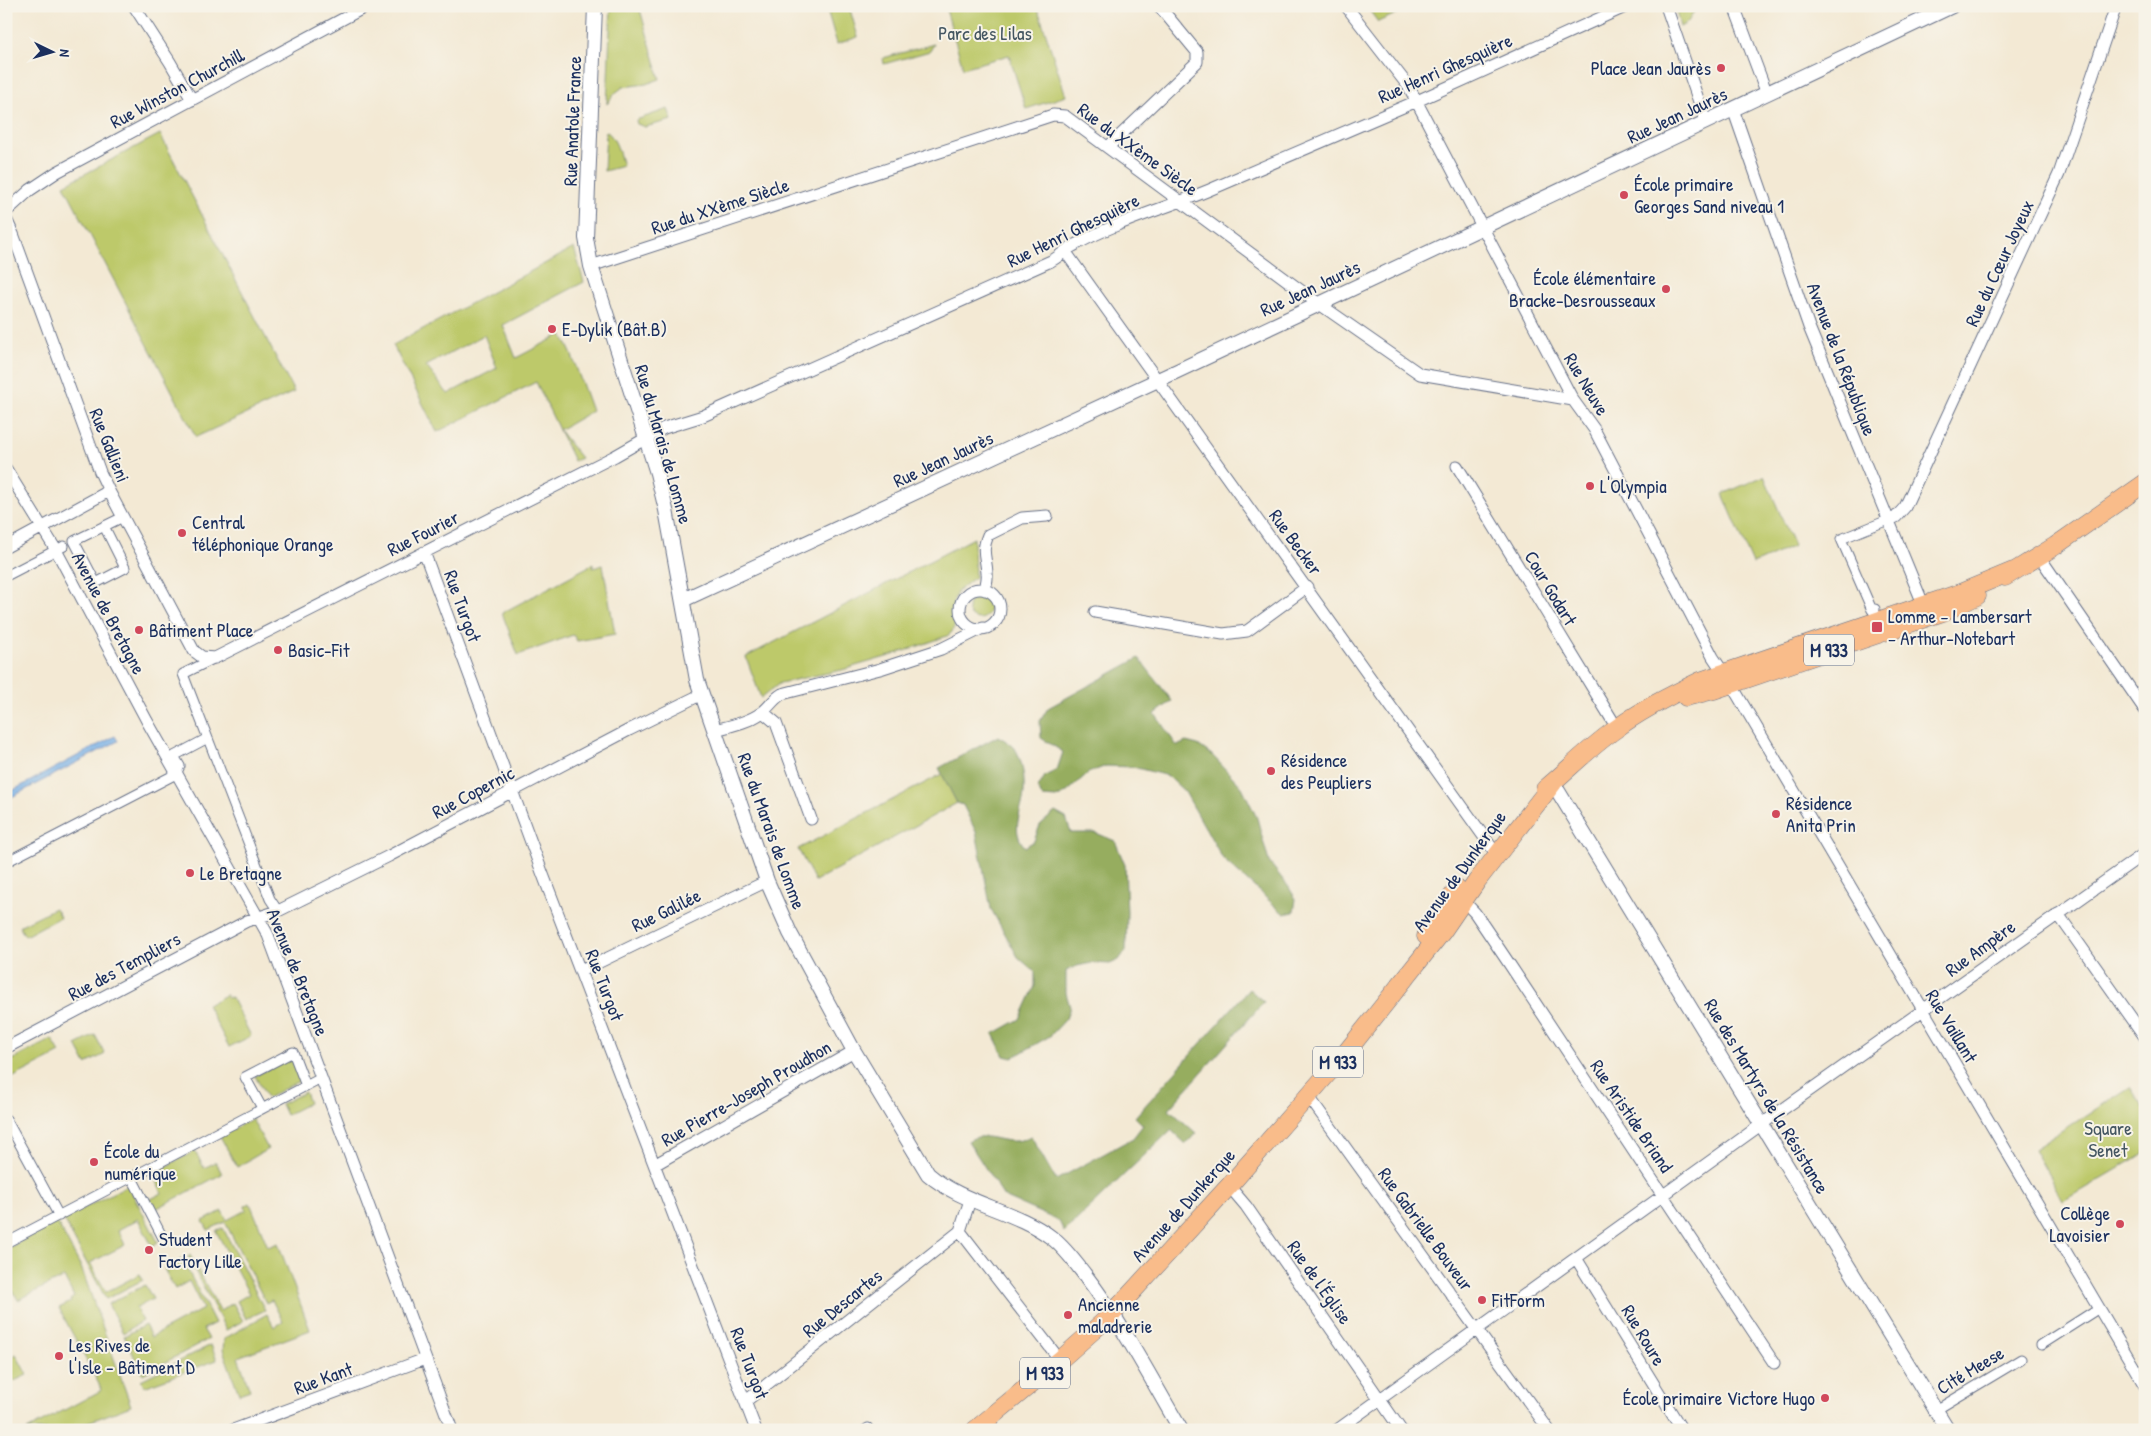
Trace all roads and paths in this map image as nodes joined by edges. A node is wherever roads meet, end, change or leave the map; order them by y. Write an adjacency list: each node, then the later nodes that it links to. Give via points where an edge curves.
1 (134, 6): 12 (street)
2 (595, 6): 20 (street, Rue Anatole France)
3 (1158, 6): 16 (street, via 1197,52 1197,62)
4 (1346, 6): 13 (street, Rue Neuve)
5 (1627, 6): 13 (street, Rue Henri Ghesquière)
6 (1666, 6): 15 (street)
7 (1734, 6): 11 (street)
8 (1952, 6): 11 (street, Rue Jean Jaurès)
9 (2116, 6): 33 (street, Rue du Cœur Joyeux, via 2059,174 1905,507)
10 (360, 8): 12 (street, Rue Winston Churchill)
11 (1767, 94): 14 (street, Rue Jean Jaurès)
12 (192, 100): 18 (street, Rue Winston Churchill, via 57,172 30,190)
13 (1417, 101): 17 (street, Rue Henri Ghesquière); 19 (street, Rue Neuve)
14 (1733, 110): 15 (street, Rue Jean Jaurès); 33 (street, Avenue de la République, via 1803,309)
15 (1706, 122): 19 (street, Rue Jean Jaurès)
16 (1108, 146): 17 (street, Rue du XXème Siècle); 22 (street, Rue du XXème Siècle, via 1065,116 1053,115)
17 (1181, 202): 21 (street, Rue Henri Ghesquière, via 1157,209); 23 (street, Rue du XXème Siècle)
18 (7, 214): 30 (street, Rue Gallieni)
19 (1483, 227): 23 (street, Rue Jean Jaurès); 25 (street, Rue Neuve)
20 (586, 238): 22 (street, Rue du Marais de Lomme)
21 (1065, 252): 24 (street, Rue Becker); 26 (street, Rue Henri Ghesquière, via 703,416)
22 (591, 266): 26 (street, Rue du Marais de Lomme)
23 (1319, 304): 24 (street, Rue Jean Jaurès); 25 (street, Rue du XXème Siècle, via 1420,374)
24 (1158, 380): 41 (street, Rue Becker); 43 (street, Rue Jean Jaurès)
25 (1573, 400): 49 (street, Rue Neuve, via 1594,429)
26 (646, 437): 38 (street, Rue Fourier, via 615,456); 43 (street, Rue du Marais de Lomme, via 666,510)
27 (1457, 466): 53 (street, Cour Godart)
28 (6, 469): 35 (street, Avenue de Bretagne)
29 (2145, 483): 39 (main road, Avenue de Dunkerque / M 933)
30 (109, 491): 32 (street, Rue Gallieni); 35 (street)
31 (1046, 516): 42 (street, via 1022,518 988,535 984,544 988,573)
32 (123, 517): 34 (street); 48 (street, Rue Gallieni, via 194,651 202,657)
33 (1888, 520): 44 (street, via 1841,539 1872,610); 45 (street, Avenue de la République)
34 (104, 526): 34 (street, via 125,568 96,583 74,541)
35 (42, 527): 36 (street); 37 (street, Avenue de Bretagne)
36 (6, 547)
37 (60, 548): 40 (street); 56 (street, Avenue de Bretagne)
38 (424, 552): 48 (street, Rue Fourier); 58 (street, Rue Turgot)
39 (2039, 556): 45 (main road, Avenue de Dunkerque / M 933, via 2014,571); 51 (street)
40 (6, 576)
41 (1307, 587): 46 (street, via 1246,631 1223,634); 60 (street, Rue Becker)
42 (985, 590): 47 (street, via 996,597 1000,610 994,622); 47 (street, via 967,593 960,610 965,622)
43 (683, 600): 50 (street, Rue du Marais de Lomme)
44 (1875, 609)
45 (1926, 611): 49 (main road, Avenue de Dunkerque / M 933)
46 (1095, 612)
47 (982, 628): 52 (street, via 941,649 880,669 782,694)
48 (215, 658): 55 (street, Avenue de Bretagne, via 183,674)
49 (1727, 678): 53 (main road, Avenue de Dunkerque / M 933, via 1656,705); 69 (street, Rue Vaillant)
50 (702, 694): 54 (street, Rue du Marais de Lomme); 58 (street, Rue Copernic)
51 (2145, 710)
52 (763, 712): 54 (street); 59 (street, via 776,723)
53 (1617, 728): 57 (main road, Avenue de Dunkerque / M 933)
54 (715, 730): 63 (street, Rue du Marais de Lomme)
55 (206, 739): 56 (street, via 174,756 180,766); 65 (street, Avenue de Bretagne, via 270,899)
56 (176, 774): 62 (street); 67 (street, Avenue de Bretagne)
57 (1553, 782): 60 (main road, Avenue de Dunkerque / M 933); 78 (street, Rue des Martyrs de la Résistance)
58 (513, 791): 65 (street, Rue Copernic); 68 (street, Rue Turgot)
59 (811, 819)
60 (1493, 850): 64 (main road, Avenue de Dunkerque / M 933)
61 (2145, 853): 66 (street, Rue Ampère)
62 (6, 862)
63 (767, 881): 68 (street, Rue Galilée); 72 (street, Rue du Marais de Lomme, via 790,933)
64 (1459, 896): 75 (main road, Avenue de Dunkerque / M 933, via 1442,932); 82 (street, Rue Aristide Briand, via 1506,959)
65 (278, 911): 67 (street, Rue Copernic)
66 (2058, 914): 69 (street, Rue Ampère); 70 (street)
67 (259, 916): 71 (street, Rue des Templiers); 73 (street, Avenue de Bretagne)
68 (581, 971): 79 (street, Rue Turgot)
69 (1922, 1011): 78 (street, Rue Ampère); 89 (street, Rue Vaillant)
70 (2145, 1037)
71 (6, 1048)
72 (854, 1051): 79 (street, Rue Pierre-Joseph Proudhon); 83 (street, Rue du Marais de Lomme, via 928,1174)
73 (321, 1078): 74 (street); 93 (street, Avenue de Bretagne)
74 (306, 1086): 76 (street); 76 (street, via 293,1052 245,1077)
75 (1309, 1097): 81 (main road, Avenue de Dunkerque / M 933); 91 (street, Rue Gabrielle Bouveur)
76 (262, 1108): 80 (street)
77 (6, 1119): 84 (street)
78 (1762, 1124): 82 (street, Rue Ampère); 100 (street, Rue des Martyrs de la Résistance)
79 (656, 1164): 99 (street, Rue Turgot)
80 (132, 1178): 84 (street); 86 (street)
81 (1229, 1186): 90 (main road, Avenue de Dunkerque / M 933); 98 (street, Rue de l'Église)
82 (1663, 1195): 88 (street, Rue Ampère); 96 (street, Rue Aristide Briand)
83 (970, 1200): 85 (street); 90 (street, Rue du Marais de Lomme, via 1052,1238 1079,1268)
84 (59, 1216): 87 (street)
85 (960, 1231): 95 (street); 99 (street, Rue Descartes)
86 (164, 1240)
87 (6, 1243)
88 (1576, 1258): 91 (street, Rue Ampère); 111 (street, Rue Roure)
89 (2099, 1308): 92 (street); 97 (street, Rue Vaillant)
90 (1112, 1314): 95 (main road, Avenue de Dunkerque / M 933); 107 (street, Rue du Marais de Lomme)
91 (1477, 1329): 98 (street, Rue Ampère); 110 (street, Rue Gabrielle Bouveur)
92 (2040, 1346)
93 (425, 1358): 101 (street, Rue Kant); 102 (street, Avenue de Bretagne)
94 (2021, 1359): 100 (street, Cité Meese)
95 (1060, 1360): 106 (main road, Avenue de Dunkerque / M 933)
96 (1774, 1363)
97 (2145, 1386)
98 (1380, 1399): 108 (street, Rue Ampère); 109 (street, Rue de l'Église)
99 (746, 1401): 103 (street, Rue Turgot)
100 (1936, 1410): 112 (street, Rue des Martyrs de la Résistance)
101 (233, 1430)
102 (452, 1430)
103 (756, 1430)
104 (865, 1430): 105 (street)
105 (869, 1430)
106 (975, 1430)
107 (1181, 1430)
108 (1337, 1430)
109 (1401, 1430)
110 (1549, 1430)
111 (1682, 1430)
112 (1948, 1430)

